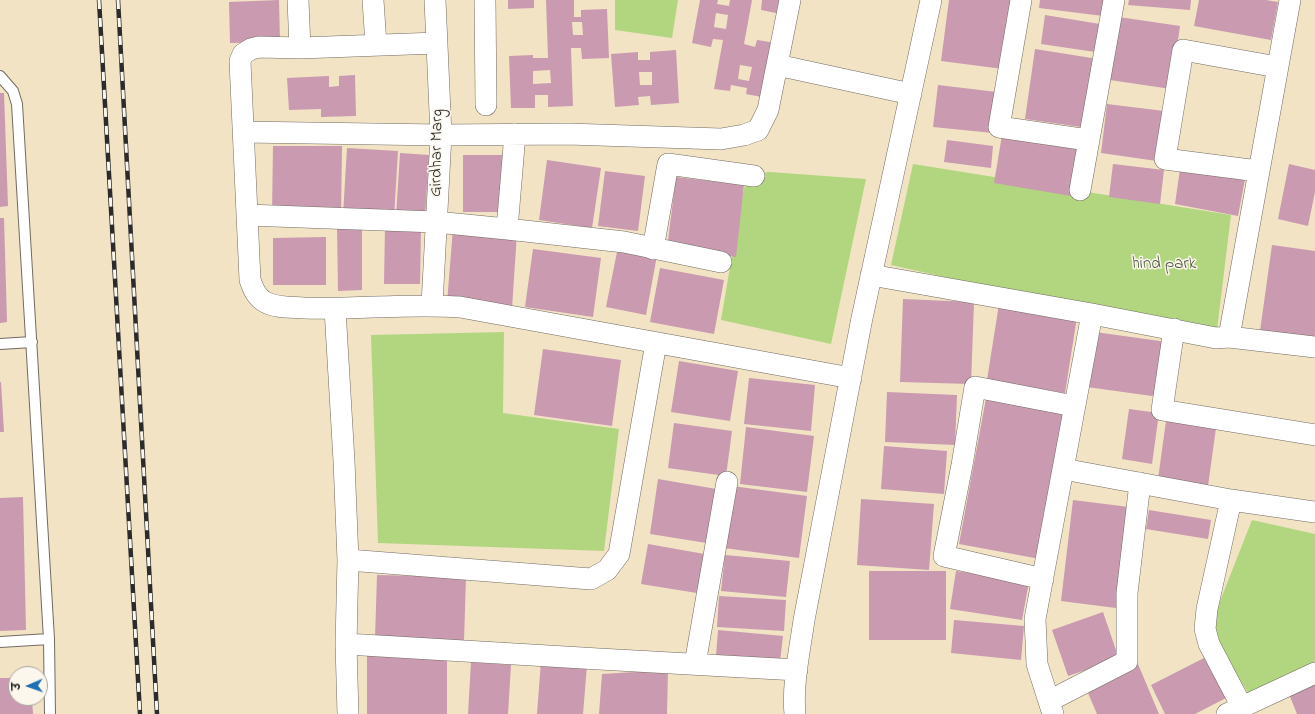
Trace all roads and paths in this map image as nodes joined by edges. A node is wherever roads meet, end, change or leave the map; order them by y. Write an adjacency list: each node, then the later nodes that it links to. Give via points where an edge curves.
1 (298, 0): 12 (street)
2 (373, 0): 11 (street)
3 (435, 0): 10 (street, Girdhar Marg)
4 (485, 0): 17 (street)
5 (790, 0): 13 (street)
6 (931, 0): 16 (street)
7 (1021, 0): 21 (street, via 999,127)
8 (1114, 0): 21 (street)
9 (1290, 0): 14 (street)
10 (437, 43): 11 (street); 20 (street, Girdhar Marg)
11 (376, 45): 12 (street)
12 (300, 48): 18 (street, via 259,47 243,54 240,60)
13 (777, 65): 16 (street); 19 (street, via 768,110 758,130 744,135 721,139)
14 (1277, 67): 22 (street); 22 (street, via 1183,50 1165,159)
15 (0, 76): 36 (lane, via 12,91 17,104)
16 (910, 94): 30 (street)
17 (486, 105)
18 (243, 132): 20 (street); 25 (street)
19 (515, 134): 20 (street); 27 (street)
20 (441, 135): 26 (street, Girdhar Marg)
21 (1088, 140): 24 (street)
22 (1258, 171): 35 (street)
23 (754, 176): 28 (street, via 668,164)
24 (1080, 190)
25 (247, 215): 26 (street); 32 (street, via 250,280 254,292 264,302 276,306)
26 (436, 222): 27 (street); 31 (street, Girdhar Marg)
27 (507, 229): 28 (street, via 589,237)
28 (653, 249): 29 (street)
29 (721, 262)
30 (871, 275): 33 (street); 40 (street)
31 (432, 305): 32 (street); 37 (street)
32 (335, 309): 48 (street)
33 (1092, 314): 34 (street); 41 (street)
34 (1174, 329): 35 (street, via 1216,338); 42 (street, via 1162,410)
35 (1229, 337): 39 (street)
36 (32, 342): 38 (lane); 50 (lane)
37 (656, 343): 40 (street); 48 (street, via 619,554 607,570 591,579)
38 (0, 344)
39 (1315, 347)
40 (851, 378): 54 (street, via 804,620)
41 (1074, 406): 43 (street); 49 (street, via 975,387 944,556)
42 (1315, 435)
43 (1063, 469): 45 (street); 49 (street)
44 (727, 482): 53 (street)
45 (1140, 483): 46 (street); 56 (street, via 1127,593 1128,661)
46 (1231, 500): 47 (street); 57 (street, via 1207,609 1205,630)
47 (1315, 512)
48 (348, 560): 52 (street)
49 (1042, 578): 56 (street, via 1035,619 1037,664)
50 (49, 639): 51 (lane); 58 (lane)
51 (0, 642)
52 (346, 644): 53 (street); 59 (street)
53 (695, 664): 54 (street)
54 (797, 670): 60 (street)
55 (1315, 673): 57 (street)
56 (1051, 707)
57 (1235, 710)
58 (50, 714)
59 (348, 714)
60 (795, 714)

